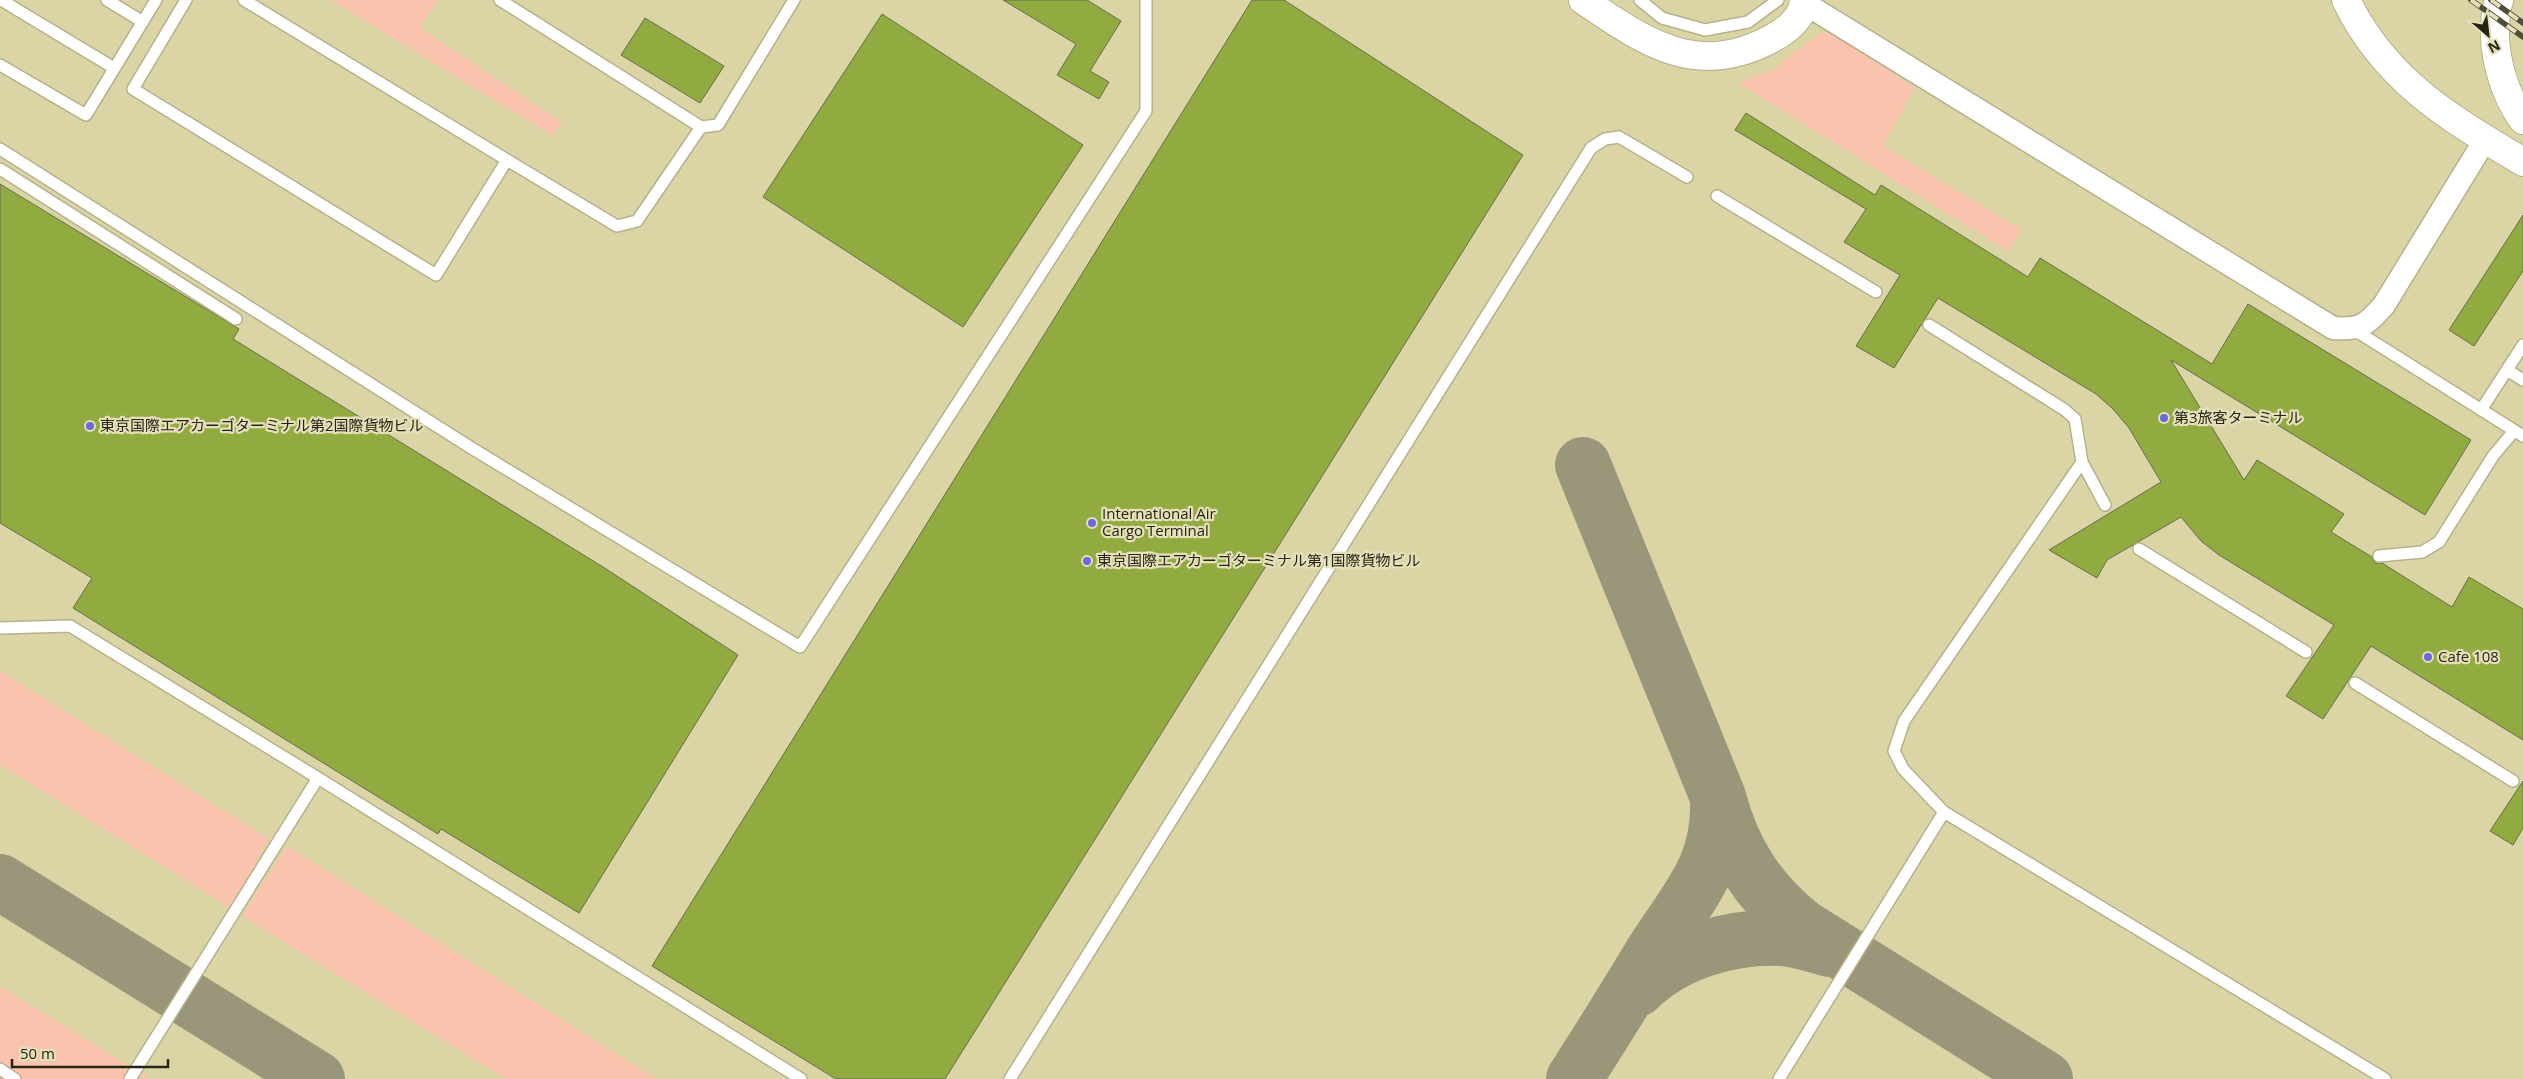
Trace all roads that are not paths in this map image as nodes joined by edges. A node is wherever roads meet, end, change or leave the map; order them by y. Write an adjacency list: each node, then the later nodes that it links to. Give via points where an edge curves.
1 (1, 0): 16 (lane)
2 (107, 0): 14 (lane)
3 (156, 0): 14 (lane)
4 (186, 0): 21 (lane, via 133,89 436,275)
5 (244, 0): 21 (lane)
6 (500, 0): 18 (lane)
7 (794, 0): 18 (lane, via 718,125)
8 (1146, 0): 20 (lane, via 1146,111 800,647 473,449)
9 (1583, 0): 13 (street, via 1646,41 1676,52 1712,57 1750,50 1787,30)
10 (1640, 0): 13 (lane, via 1662,18 1705,30 1748,22)
11 (2346, 0): 19 (street, via 2382,56 2417,93)
12 (2500, 0): 17 (street, via 2496,10 2498,56 2503,79)
13 (1794, 1): 29 (street, via 2333,328)
14 (143, 22): 16 (lane)
15 (0, 65): 16 (lane, via 86,115)
16 (114, 68)
17 (2523, 120)
18 (701, 126): 21 (lane, via 637,221 617,226)
19 (2486, 140): 22 (street); 29 (street, via 2384,305 2369,323)
20 (0, 149)
21 (507, 160)
22 (2523, 162)
23 (0, 169): 27 (lane)
24 (1687, 177): 49 (lane, via 1618,137 1605,139 1591,148)
25 (1717, 196): 26 (lane)
26 (1876, 292)
27 (236, 319)
28 (1929, 325): 35 (lane, via 2075,418)
29 (2353, 329): 33 (lane)
30 (2523, 345): 31 (lane)
31 (2507, 370): 32 (lane); 33 (lane)
32 (2523, 380)
33 (2481, 410): 34 (lane)
34 (2518, 433): 38 (lane, via 2493,456 2439,542 2422,552)
35 (2082, 462): 36 (lane); 44 (lane, via 1904,721 1894,751 1903,769)
36 (2105, 505)
37 (2139, 548): 40 (lane)
38 (2379, 556)
39 (0, 628): 42 (lane, via 70,626)
40 (2306, 652)
41 (2356, 683): 43 (lane)
42 (318, 778): 47 (lane); 48 (lane)
43 (2514, 781)
44 (1944, 812): 50 (lane); 51 (lane)
45 (0, 1070): 46 (lane)
46 (15, 1079)
47 (130, 1079)
48 (801, 1079)
49 (1010, 1079)
50 (1779, 1079)
51 (2385, 1079)

